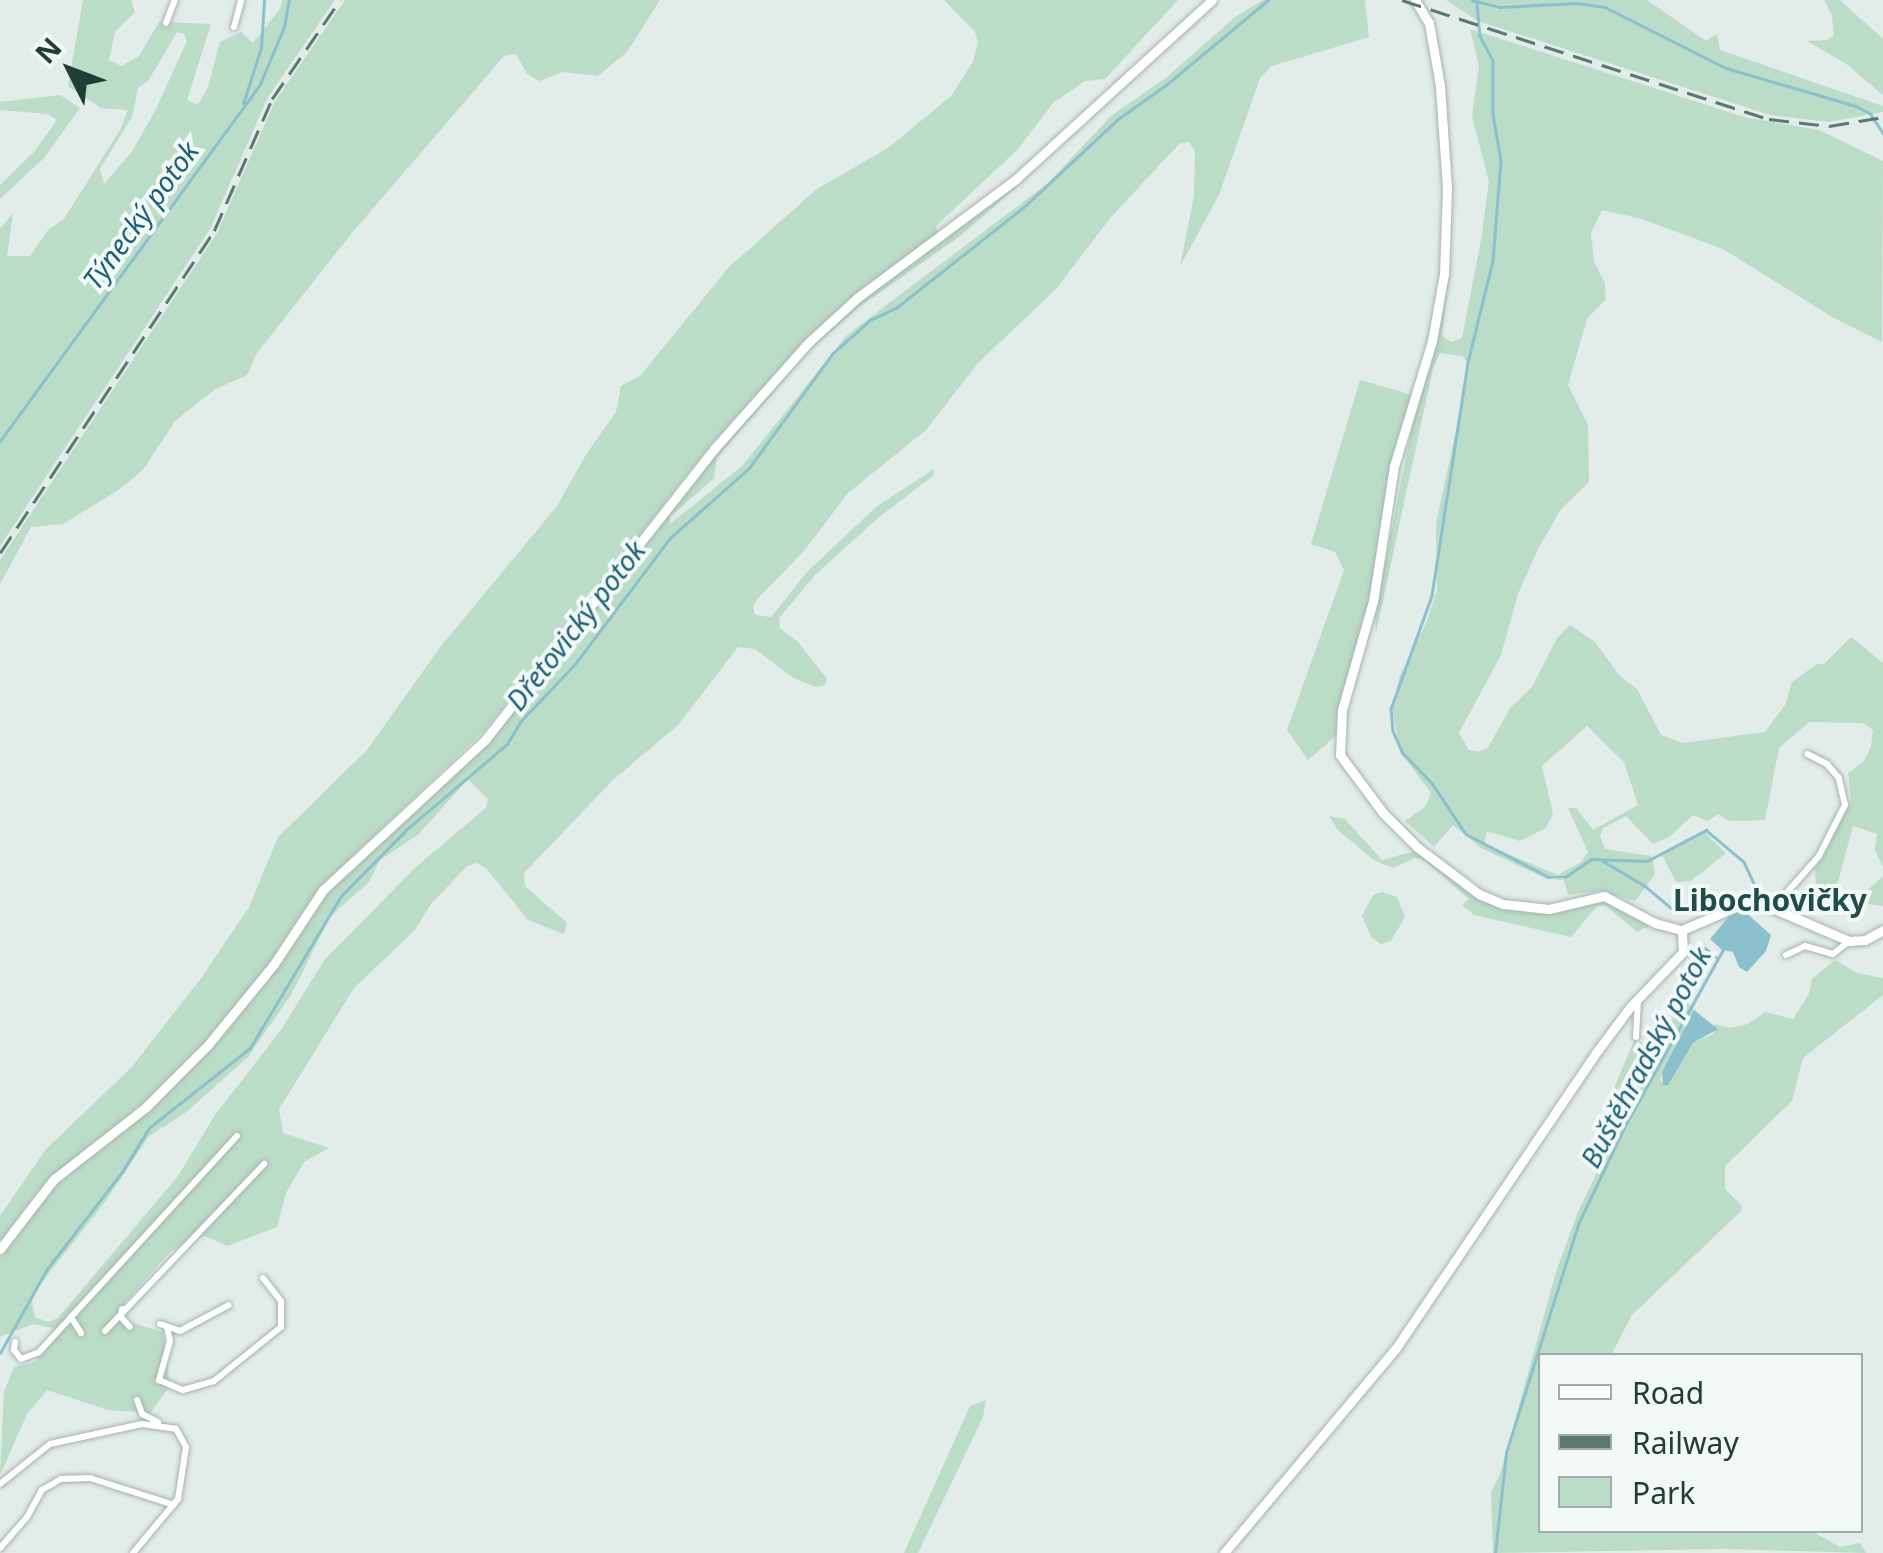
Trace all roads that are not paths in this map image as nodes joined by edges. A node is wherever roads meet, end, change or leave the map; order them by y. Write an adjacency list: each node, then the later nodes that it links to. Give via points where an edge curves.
1 (175, 0): 5 (street)
2 (241, 0): 6 (street)
3 (1212, 0): 17 (street, via 1016,179 810,342 714,449 485,740 323,890 219,1033 146,1107 54,1179)
4 (1415, 0): 9 (street, via 1428,22 1440,86 1444,274 1432,341 1394,466 1373,602 1342,710 1340,755 1382,812 1480,894 1526,909 1604,896)
5 (166, 23)
6 (234, 26)
7 (1807, 754): 8 (street, via 1839,778 1846,805 1817,858)
8 (1774, 906): 9 (street, via 1738,906); 11 (street)
9 (1682, 930): 13 (street, via 1683,952)
10 (1883, 930): 11 (street)
11 (1849, 941): 12 (street, via 1833,954 1805,946)
12 (1786, 955)
13 (1638, 998): 14 (street); 31 (street, via 1396,1348)
14 (1636, 1037)
15 (236, 1136): 21 (street)
16 (264, 1164): 20 (street)
17 (0, 1249)
18 (263, 1278): 19 (street, via 281,1301 280,1327 214,1381 183,1390 159,1380 170,1340 164,1325 180,1331)
19 (229, 1305)
20 (122, 1308): 22 (street); 23 (street)
21 (71, 1316): 24 (street); 25 (street, via 31,1358 17,1356)
22 (130, 1328)
23 (104, 1330)
24 (82, 1334)
25 (15, 1342)
26 (137, 1400): 27 (street, via 142,1414)
27 (170, 1427): 28 (street, via 142,1424 50,1444); 29 (street, via 181,1433 186,1448)
28 (0, 1484)
29 (174, 1505): 30 (street, via 90,1478 60,1480 42,1490); 32 (street)
30 (0, 1548)
31 (1226, 1550): 33 (street)
32 (133, 1553)
33 (1241, 1553)

